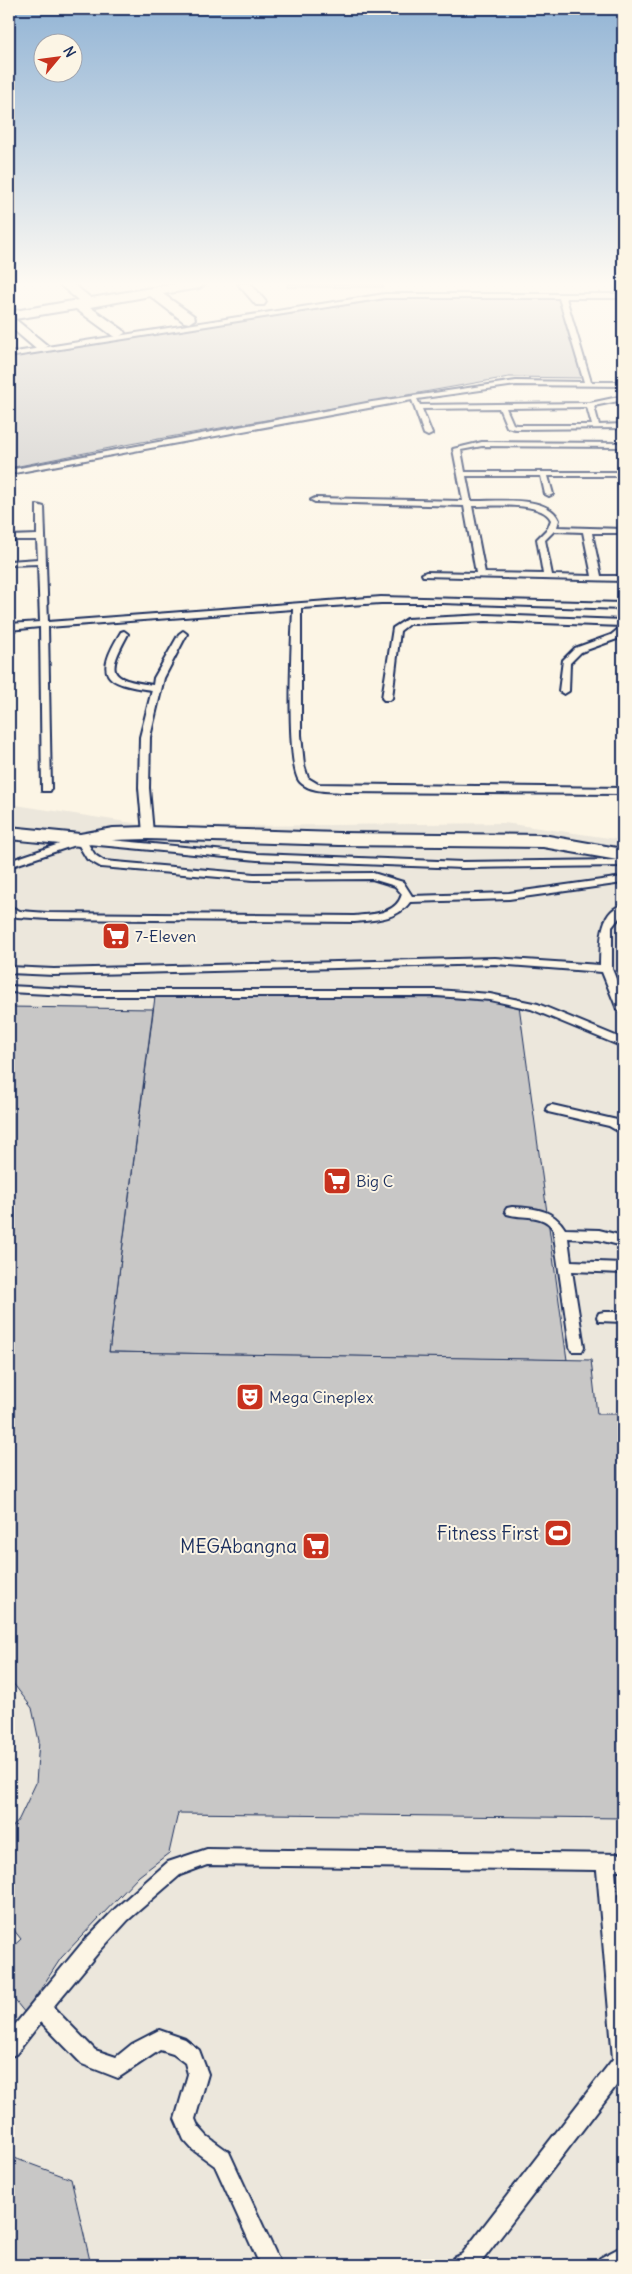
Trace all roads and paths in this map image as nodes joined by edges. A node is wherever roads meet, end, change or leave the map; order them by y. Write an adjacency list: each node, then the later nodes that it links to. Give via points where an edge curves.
1 (468, 390): 2 (lane)
2 (414, 398): 6 (lane); 11 (lane)
3 (623, 398): 4 (lane)
4 (590, 405): 5 (lane); 8 (lane)
5 (502, 406): 6 (lane); 8 (lane, via 510,425 521,428)
6 (418, 407): 9 (lane)
7 (623, 426): 8 (lane)
8 (596, 427)
9 (428, 434)
10 (623, 445): 12 (lane, via 464,446 457,449)
11 (9, 472)
12 (462, 474): 13 (lane); 17 (lane)
13 (544, 474): 14 (lane); 15 (lane)
14 (623, 474)
15 (549, 494)
16 (315, 500): 17 (lane)
17 (467, 502): 19 (lane, via 537,505 552,513 555,520); 27 (lane)
18 (40, 507): 22 (lane)
19 (552, 529): 20 (lane); 28 (lane, via 541,539)
20 (587, 530): 21 (lane); 29 (lane)
21 (623, 531)
22 (41, 537): 23 (lane); 24 (lane)
23 (9, 538)
24 (42, 561): 25 (lane); 34 (lane)
25 (9, 563)
26 (426, 574): 27 (lane)
27 (481, 576): 28 (lane)
28 (548, 578): 29 (lane)
29 (598, 579): 30 (lane)
30 (623, 580)
31 (297, 606): 32 (lane, via 381,600); 34 (lane); 43 (lane, via 296,735 299,765 304,780 316,787)
32 (623, 606)
33 (623, 623): 41 (lane, via 486,618 407,622 396,630)
34 (44, 624): 35 (lane); 42 (lane)
35 (9, 627)
36 (623, 628): 40 (lane, via 614,637 578,650 566,662)
37 (124, 634): 39 (lane, via 110,661 113,678 120,683)
38 (183, 634): 39 (lane, via 159,678)
39 (157, 688): 45 (lane, via 145,737 144,788)
40 (564, 691)
41 (387, 698)
42 (46, 789)
43 (623, 791)
44 (9, 833): 46 (street)
45 (148, 834): 46 (street, via 113,834); 47 (street, via 339,840 543,841)
46 (80, 840): 48 (lane, via 257,857 463,865); 49 (lane); 51 (lane, via 91,857 101,864 254,877 373,876 399,884)
47 (623, 855)
48 (623, 863)
49 (9, 864)
50 (623, 880): 51 (lane, via 510,896)
51 (407, 899): 53 (lane, via 401,909 354,919 48,916 17,914)
52 (623, 908): 54 (lane, via 607,927)
53 (9, 909)
54 (606, 969): 55 (lane, via 495,961 54,972); 57 (lane)
55 (9, 970)
56 (9, 989): 58 (lane, via 88,993 437,993 490,997 534,1006)
57 (623, 1009)
58 (623, 1043)
59 (552, 1109): 60 (lane, via 613,1123)
60 (623, 1130)
61 (512, 1211): 62 (lane, via 538,1212 558,1224)
62 (562, 1234): 63 (lane, via 599,1234); 64 (lane)
63 (623, 1241)
64 (565, 1266): 65 (lane); 68 (lane)
65 (623, 1268)
66 (604, 1317): 67 (lane)
67 (623, 1317)
68 (577, 1347)
69 (623, 1862): 70 (lane)
70 (605, 1863): 71 (lane, via 207,1857 174,1868 122,1914); 75 (lane, via 623,2062 469,2261)
71 (40, 2008): 72 (lane); 74 (lane, via 89,2057 118,2068 138,2051 159,2040 178,2046 192,2057 198,2074 185,2119 200,2143 222,2159)
72 (9, 2047)
73 (623, 2256): 76 (lane)
74 (271, 2265)
75 (462, 2265)
76 (607, 2265)

